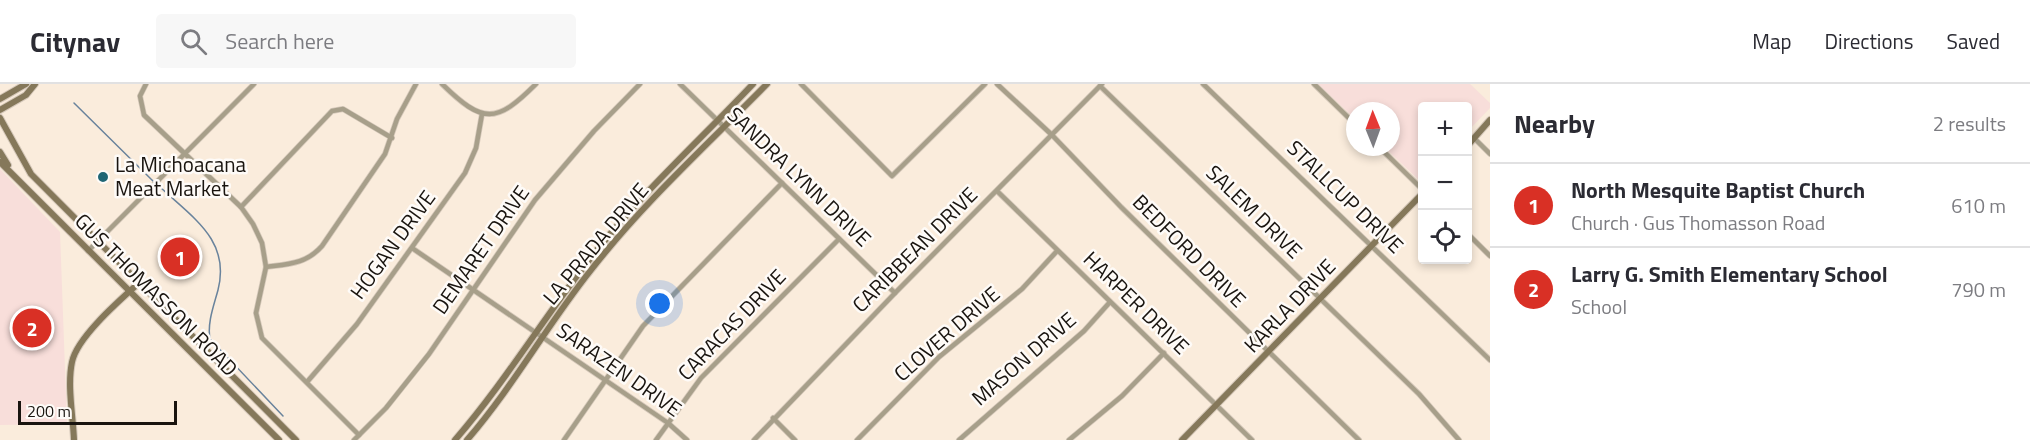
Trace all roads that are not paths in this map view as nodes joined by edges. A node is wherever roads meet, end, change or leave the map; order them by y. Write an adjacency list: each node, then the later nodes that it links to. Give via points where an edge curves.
1 (26, 84): 18 (main road)
2 (35, 84): 19 (main road, via 26,95)
3 (146, 84): 31 (street, via 140,96 144,115)
4 (254, 84): 31 (street)
5 (416, 84): 27 (street, via 397,119)
6 (442, 84): 20 (street)
7 (536, 84): 20 (street, via 510,109)
8 (640, 84): 50 (street, DEMARET DRIVE, via 566,161)
9 (680, 84): 23 (street, SANDRA LYNN DRIVE)
10 (753, 84): 23 (main road, LA PRADA DRIVE)
11 (767, 84): 25 (main road, LA PRADA DRIVE)
12 (801, 84): 13 (street, via 892,176)
13 (985, 84)
14 (997, 84): 26 (street, BEDFORD DRIVE)
15 (1203, 84): 43 (street, STALLCUP DRIVE)
16 (1314, 84): 21 (street)
17 (1101, 85): 26 (street, CARIBBEAN DRIVE); 53 (street, SALEM DRIVE)
18 (0, 99)
19 (0, 110)
20 (482, 114): 44 (street, HOGAN DRIVE, via 476,148 465,173)
21 (1346, 115)
22 (0, 118): 42 (main road, GUS THOMASSON ROAD, via 28,170)
23 (717, 120): 25 (street, SANDRA LYNN DRIVE); 55 (main road, LA PRADA DRIVE, via 599,247)
24 (1490, 120): 28 (main road)
25 (724, 128): 35 (street, SANDRA LYNN DRIVE); 56 (main road, LA PRADA DRIVE, via 621,234)
26 (1052, 135): 37 (street, CARIBBEAN DRIVE); 57 (street, BEDFORD DRIVE)
27 (392, 138): 39 (street, via 343,109 332,111); 48 (street, via 385,154 315,254 297,263)
28 (1473, 138): 30 (street)
29 (0, 152): 34 (main road)
30 (1490, 154)
31 (184, 155): 39 (street); 42 (street)
32 (1388, 156): 36 (street)
33 (0, 162): 34 (main road)
34 (11, 171): 45 (main road, GUS THOMASSON ROAD)
35 (782, 183): 40 (street, SANDRA LYNN DRIVE); 60 (street, via 643,326)
36 (1418, 185)
37 (996, 191): 46 (street, HARPER DRIVE); 52 (street, CARIBBEAN DRIVE)
38 (1418, 198): 43 (main road, KARLA DRIVE)
39 (241, 207): 48 (street, via 262,243)
40 (839, 239): 52 (street, SANDRA LYNN DRIVE); 64 (street, CARACAS DRIVE, via 701,378)
41 (1472, 239): 47 (street)
42 (99, 240): 45 (street); 49 (main road, GUS THOMASSON ROAD)
43 (1371, 245): 53 (main road, KARLA DRIVE); 59 (street, STALLCUP DRIVE)
44 (412, 248): 50 (street, SARAZEN DRIVE); 61 (street, HOGAN DRIVE, via 357,324)
45 (88, 251): 51 (main road, GUS THOMASSON ROAD)
46 (1058, 251): 54 (street, HARPER DRIVE); 77 (street, CLOVER DRIVE, via 1022,289 939,357)
47 (1490, 256)
48 (266, 267): 61 (street, via 256,314 258,332)
49 (140, 282): 51 (main road); 68 (main road, GUS THOMASSON ROAD)
50 (474, 288): 55 (street, SARAZEN DRIVE); 65 (street, DEMARET DRIVE, via 429,354)
51 (129, 292): 66 (main road, via 83,339 74,355); 67 (main road, GUS THOMASSON ROAD)
52 (895, 292): 63 (street, CARIBBEAN DRIVE)
53 (1319, 299): 57 (main road, KARLA DRIVE); 83 (street, SALEM DRIVE, via 1419,394)
54 (1110, 302): 58 (street, HARPER DRIVE); 78 (street, MASON DRIVE, via 1084,331)
55 (536, 331): 56 (street, SARAZEN DRIVE); 70 (main road, LA PRADA DRIVE)
56 (542, 336): 60 (street, SARAZEN DRIVE); 71 (main road, LA PRADA DRIVE, via 494,409)
57 (1268, 352): 62 (main road, KARLA DRIVE); 82 (street, BEDFORD DRIVE)
58 (1164, 353): 62 (street, HARPER DRIVE); 79 (street, via 1127,392)
59 (1490, 360)
60 (606, 381): 64 (street, SARAZEN DRIVE); 72 (street)
61 (307, 382): 65 (street)
62 (1216, 405): 80 (main road, KARLA DRIVE); 81 (street, HARPER DRIVE)
63 (773, 418): 75 (street, CARIBBEAN DRIVE); 76 (street)
64 (668, 423): 73 (street, CARACAS DRIVE); 74 (street, SARAZEN DRIVE)
65 (359, 435): 69 (street, DEMARET DRIVE)
66 (74, 440)
67 (279, 440)
68 (296, 440)
69 (354, 440)
70 (455, 440)
71 (467, 440)
72 (564, 440)
73 (656, 440)
74 (687, 440)
75 (753, 440)
76 (795, 440)
77 (857, 440)
78 (959, 440)
79 (1069, 440)
80 (1182, 440)
81 (1252, 440)
82 (1359, 440)
83 (1459, 440)

